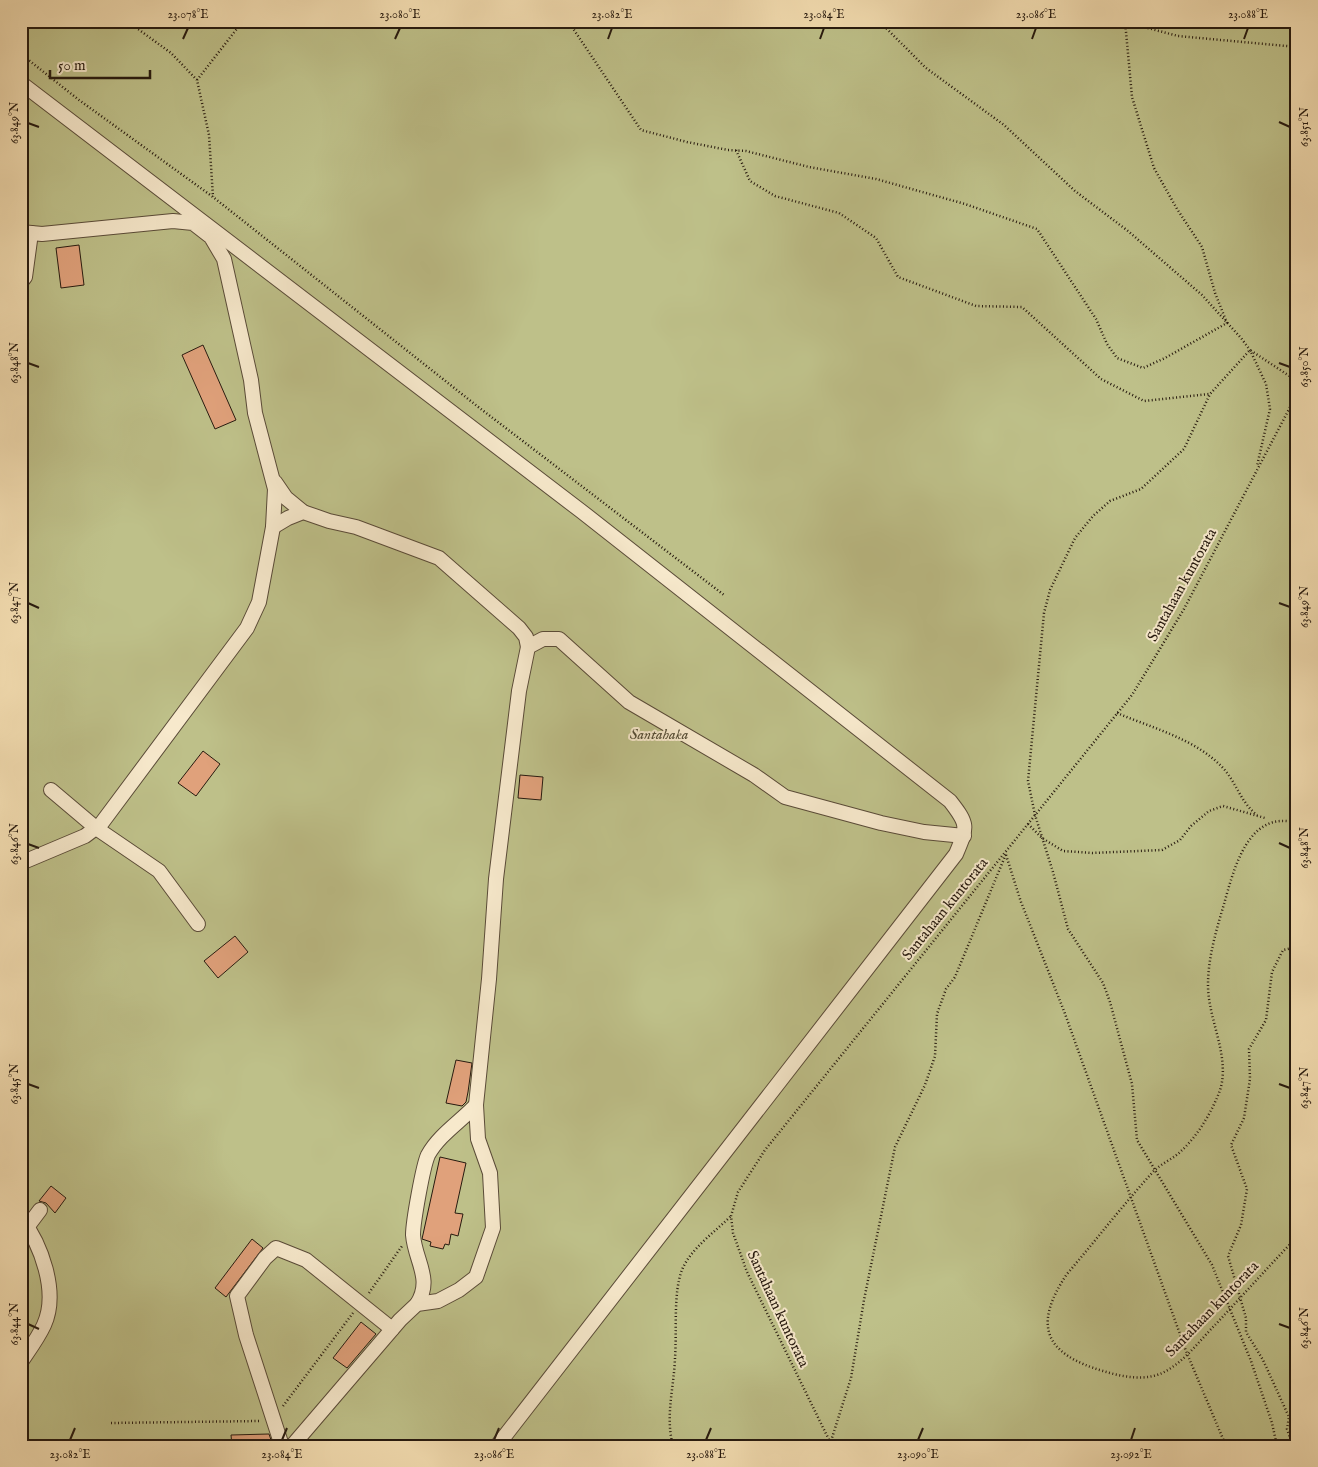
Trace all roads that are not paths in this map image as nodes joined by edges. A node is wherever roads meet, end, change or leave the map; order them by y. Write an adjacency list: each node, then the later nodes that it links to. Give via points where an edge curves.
1 (21, 84): 10 (lane, via 581,511 950,801 964,820)
2 (26, 232): 3 (lane, via 25,277); 4 (lane, via 173,221 193,223 210,237 224,259)
3 (21, 282)
4 (273, 479): 5 (lane, via 286,498); 6 (lane)
5 (303, 512): 6 (lane); 7 (lane, via 356,527 439,558 519,628)
6 (273, 527): 9 (lane, via 259,602 247,628)
7 (528, 647): 10 (lane, via 543,639 559,639 629,702 785,797 881,823); 13 (lane, via 519,691 496,879)
8 (51, 790): 9 (lane)
9 (96, 828): 11 (lane, via 85,836); 12 (lane, via 159,871)
10 (964, 836): 21 (lane, via 950,862)
11 (21, 863)
12 (198, 924)
13 (476, 1105): 16 (lane, via 427,1157 414,1236 425,1293); 16 (lane, via 478,1139 490,1173 490,1237 476,1277 438,1301)
14 (40, 1210): 15 (lane)
15 (24, 1222): 18 (lane, via 41,1252 48,1278 48,1299 45,1323)
16 (417, 1304): 17 (lane)
17 (392, 1329): 19 (lane, via 306,1260 276,1248 265,1258 237,1296 246,1335); 20 (lane)
18 (21, 1362)
19 (282, 1446)
20 (292, 1446)
21 (497, 1446)

